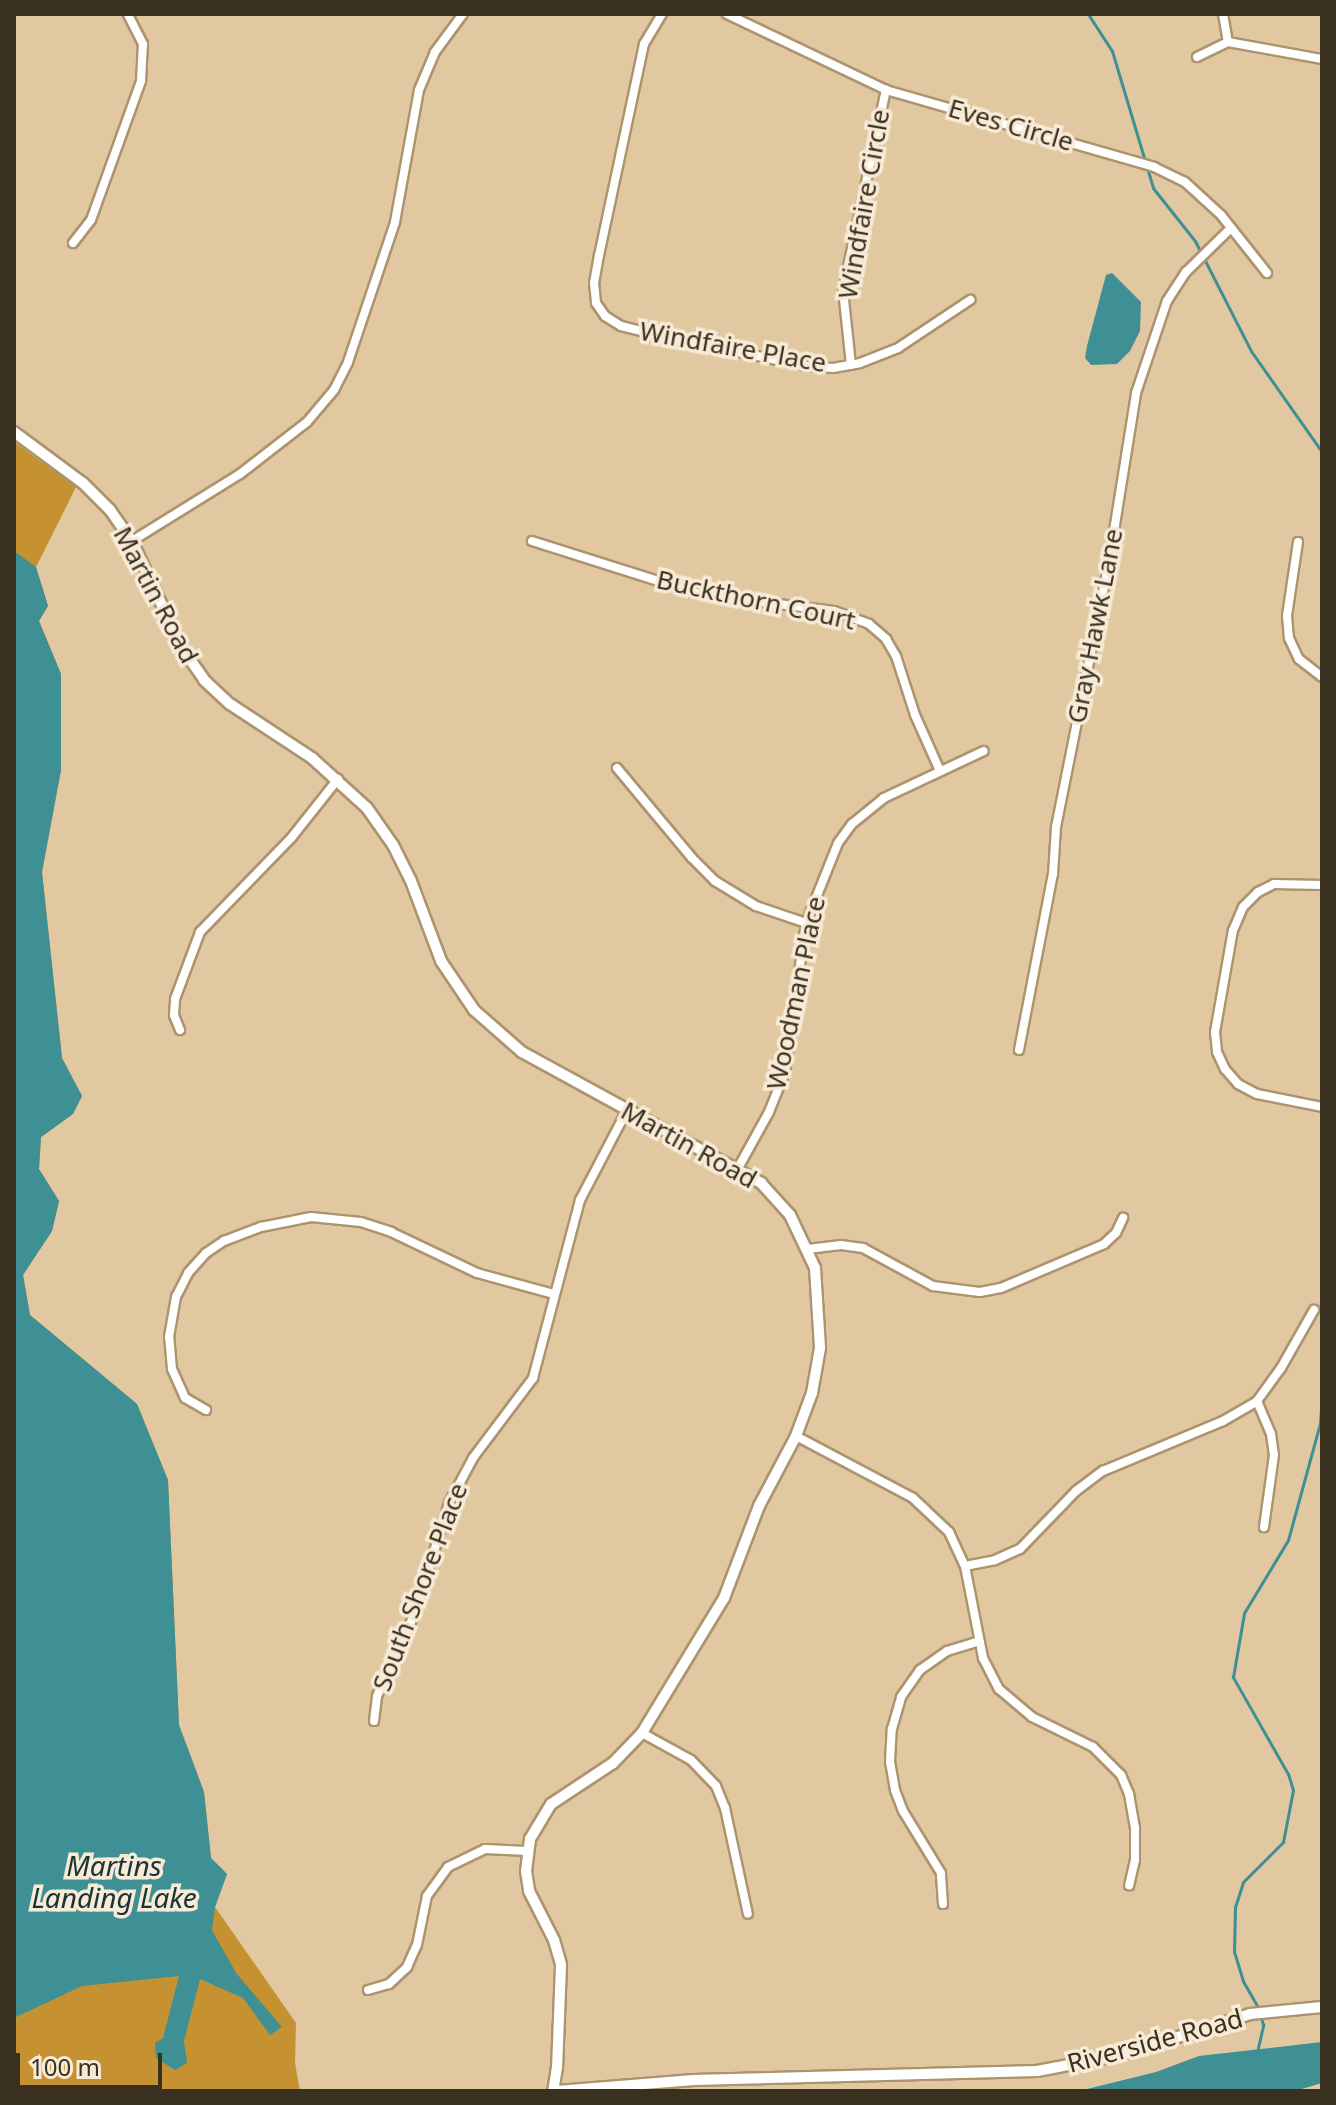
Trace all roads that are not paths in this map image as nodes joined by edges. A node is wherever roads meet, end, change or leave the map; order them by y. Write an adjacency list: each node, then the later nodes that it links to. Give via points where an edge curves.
1 (128, 14): 11 (street, via 143,44 141,81 91,220)
2 (463, 14): 16 (street, via 435,52 419,90 395,222 334,390 307,422 240,474)
3 (662, 14): 14 (street, Windfaire Place, via 644,44 599,255 596,303 621,326 657,335 805,366)
4 (727, 14): 9 (street, Eves Circle)
5 (1223, 14): 6 (street)
6 (1228, 42): 7 (street); 8 (street)
7 (1197, 57)
8 (1322, 59)
9 (886, 90): 10 (street, Eves Circle, via 1154,167 1185,182); 14 (street, Windfaire Circle, via 843,290)
10 (1231, 228): 12 (street, Eves Circle); 27 (street, Gray Hawk Lane, via 1186,272 1167,301 1136,393)
11 (73, 243)
12 (1267, 273)
13 (970, 300): 14 (street, Windfaire Place, via 898,348)
14 (851, 365)
15 (14, 432): 16 (street, Martin Road, via 83,483)
16 (132, 541): 23 (street, Martin Road, via 182,648 204,680)
17 (532, 541): 22 (street, Buckthorn Court, via 699,594 834,611 869,624 896,656)
18 (1298, 542): 19 (street, via 1287,616 1289,638 1299,659)
19 (1322, 677)
20 (984, 751): 22 (street, Woodman Place)
21 (617, 768): 25 (street, via 715,881 756,906)
22 (940, 771): 25 (street, Woodman Place, via 884,798 852,824 838,843)
23 (338, 779): 26 (street, via 292,837 200,932 175,999); 29 (street, Martin Road, via 393,845 441,961 474,1010 522,1052)
24 (1322, 885): 28 (street, via 1274,884 1243,907 1233,930 1215,1032 1217,1052 1238,1084 1257,1094)
25 (806, 923): 30 (street, Woodman Place, via 785,1072)
26 (180, 1030)
27 (1019, 1050)
28 (1322, 1107)
29 (627, 1110): 30 (street, Martin Road); 33 (street, South Shore Place, via 580,1200)
30 (737, 1170): 32 (street, Martin Road, via 779,1199)
31 (1123, 1218): 32 (street, via 1104,1244 980,1292 933,1286 863,1248)
32 (808, 1249): 37 (street, Martin Road, via 819,1288 820,1348 812,1393)
33 (554, 1294): 36 (street, via 477,1273 361,1222 311,1217 261,1227 206,1253 176,1297 169,1337 172,1369 185,1398); 41 (street, South Shore Place, via 533,1378 473,1458 449,1503 415,1613 377,1696)
34 (1314, 1310): 35 (street)
35 (1257, 1401): 38 (street, via 1274,1455); 39 (street, via 1223,1421 1103,1471 1020,1549)
36 (206, 1410)
37 (796, 1436): 39 (street, via 925,1506 949,1532); 42 (street, Martin Road, via 759,1506 724,1598)
38 (1264, 1527)
39 (965, 1566): 40 (street)
40 (979, 1641): 44 (street, via 991,1675 1012,1702 1093,1747 1121,1775 1135,1828); 45 (street, via 947,1651 920,1670 901,1697 892,1729 895,1790 941,1873)
41 (374, 1721)
42 (642, 1733): 43 (street, Martin Road, via 613,1763 551,1804 535,1826); 46 (street, via 691,1760 716,1786)
43 (527, 1851): 47 (street, via 485,1849 448,1867 427,1896 407,1967 389,1984); 49 (street, Martin Road, via 529,1891 561,1965)
44 (1129, 1885)
45 (943, 1904)
46 (748, 1914)
47 (368, 1990)
48 (1322, 2007): 49 (street, Riverside Road, via 1250,2014 1121,2055 1037,2071 694,2080)
49 (555, 2091)

